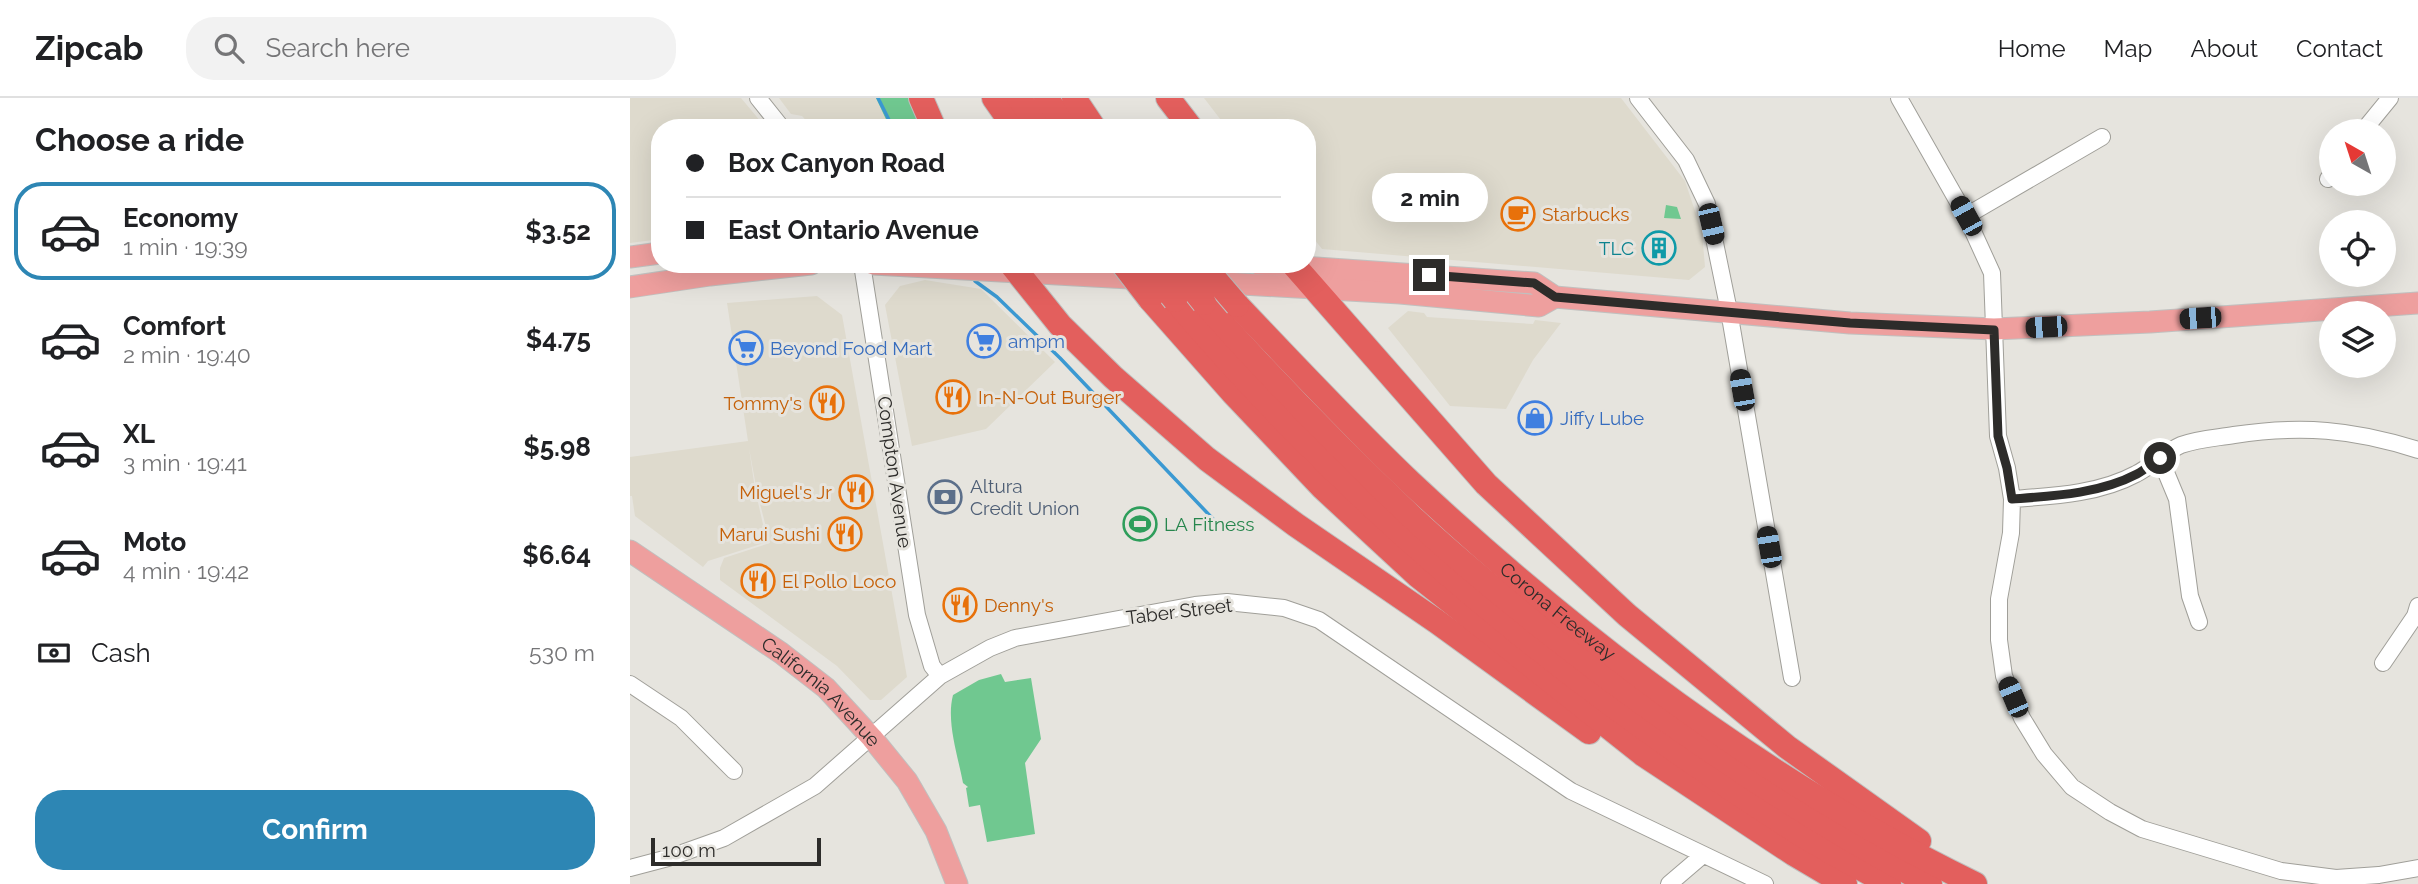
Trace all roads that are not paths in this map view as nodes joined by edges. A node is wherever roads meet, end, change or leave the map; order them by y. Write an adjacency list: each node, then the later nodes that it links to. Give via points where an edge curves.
1 (758, 98): 11 (street)
2 (920, 98): 12 (highway)
3 (994, 98): 13 (highway)
4 (1019, 98): 14 (highway)
5 (1046, 98): 15 (highway)
6 (1074, 98): 16 (highway)
7 (1168, 98): 17 (highway)
8 (1638, 98): 39 (street, via 1686,160 1707,204)
9 (1899, 98): 20 (street)
10 (2390, 98): 18 (street)
11 (775, 119)
12 (930, 119)
13 (1009, 119)
14 (1034, 119)
15 (1061, 119)
16 (1088, 119)
17 (1184, 119)
18 (2373, 119)
19 (2102, 137): 20 (street)
20 (1966, 216): 40 (street, via 1992,273)
21 (651, 254): 22 (main road)
22 (630, 257)
23 (1316, 267): 33 (main road)
24 (671, 273): 34 (main road)
25 (863, 273): 48 (street, Compton Avenue, via 917,615 932,666)
26 (1017, 273): 52 (highway, via 1060,325 1113,377 1207,459 1592,734)
27 (1095, 273): 35 (main road)
28 (1130, 273): 52 (highway, bridge, via 1323,488 1417,575)
29 (1153, 273): 62 (highway, bridge, via 1251,387 1336,474 1532,645 1667,745 1799,833)
30 (1180, 273): 57 (highway, bridge, via 1269,375 1415,520 1547,631 1750,778 1862,848)
31 (1210, 273): 57 (highway, Corona Freeway, bridge, via 1410,482 1547,604 1769,767 1905,849)
32 (1301, 273): 35 (highway)
33 (1482, 278): 36 (main road, via 1473,291); 37 (main road, via 1534,283)
34 (630, 287)
35 (1316, 289): 36 (main road); 57 (highway, via 1486,484 1627,615 1787,747 1918,841)
36 (1430, 296): 37 (main road, via 1539,306)
37 (1555, 297): 39 (main road)
38 (2418, 303): 40 (main road)
39 (1729, 311): 40 (main road); 49 (street)
40 (1994, 330): 43 (street, via 1998,436)
41 (2418, 450): 42 (street, via 2318,429 2205,439)
42 (2160, 458): 43 (street, via 2137,474 2107,485 2066,495); 46 (street, via 2177,499 2190,596)
43 (2012, 499): 56 (street, via 1999,599 1998,640 2004,676 2038,745 2072,787 2142,829 2281,871 2336,878)
44 (630, 551): 51 (main road, California Avenue, via 826,688)
45 (2418, 606): 47 (street)
46 (2199, 622)
47 (2383, 663)
48 (940, 676): 51 (street, Taber Street); 54 (street, Taber Street, via 990,648 1033,634 1195,606 1227,603 1284,608 1319,620 1571,791)
49 (1792, 678)
50 (630, 684): 53 (street, via 681,718)
51 (872, 737): 55 (street, Taber Street, via 815,786 735,831); 58 (main road, California Avenue, via 907,781)
52 (1644, 755): 61 (highway)
53 (734, 771)
54 (1703, 855): 59 (street); 60 (street, Taber Street)
55 (630, 868)
56 (2418, 868)
57 (1932, 874): 63 (highway, Corona Freeway)
58 (957, 884)
59 (1669, 884)
60 (1765, 884)
61 (1845, 884)
62 (1889, 884)
63 (1975, 884)

